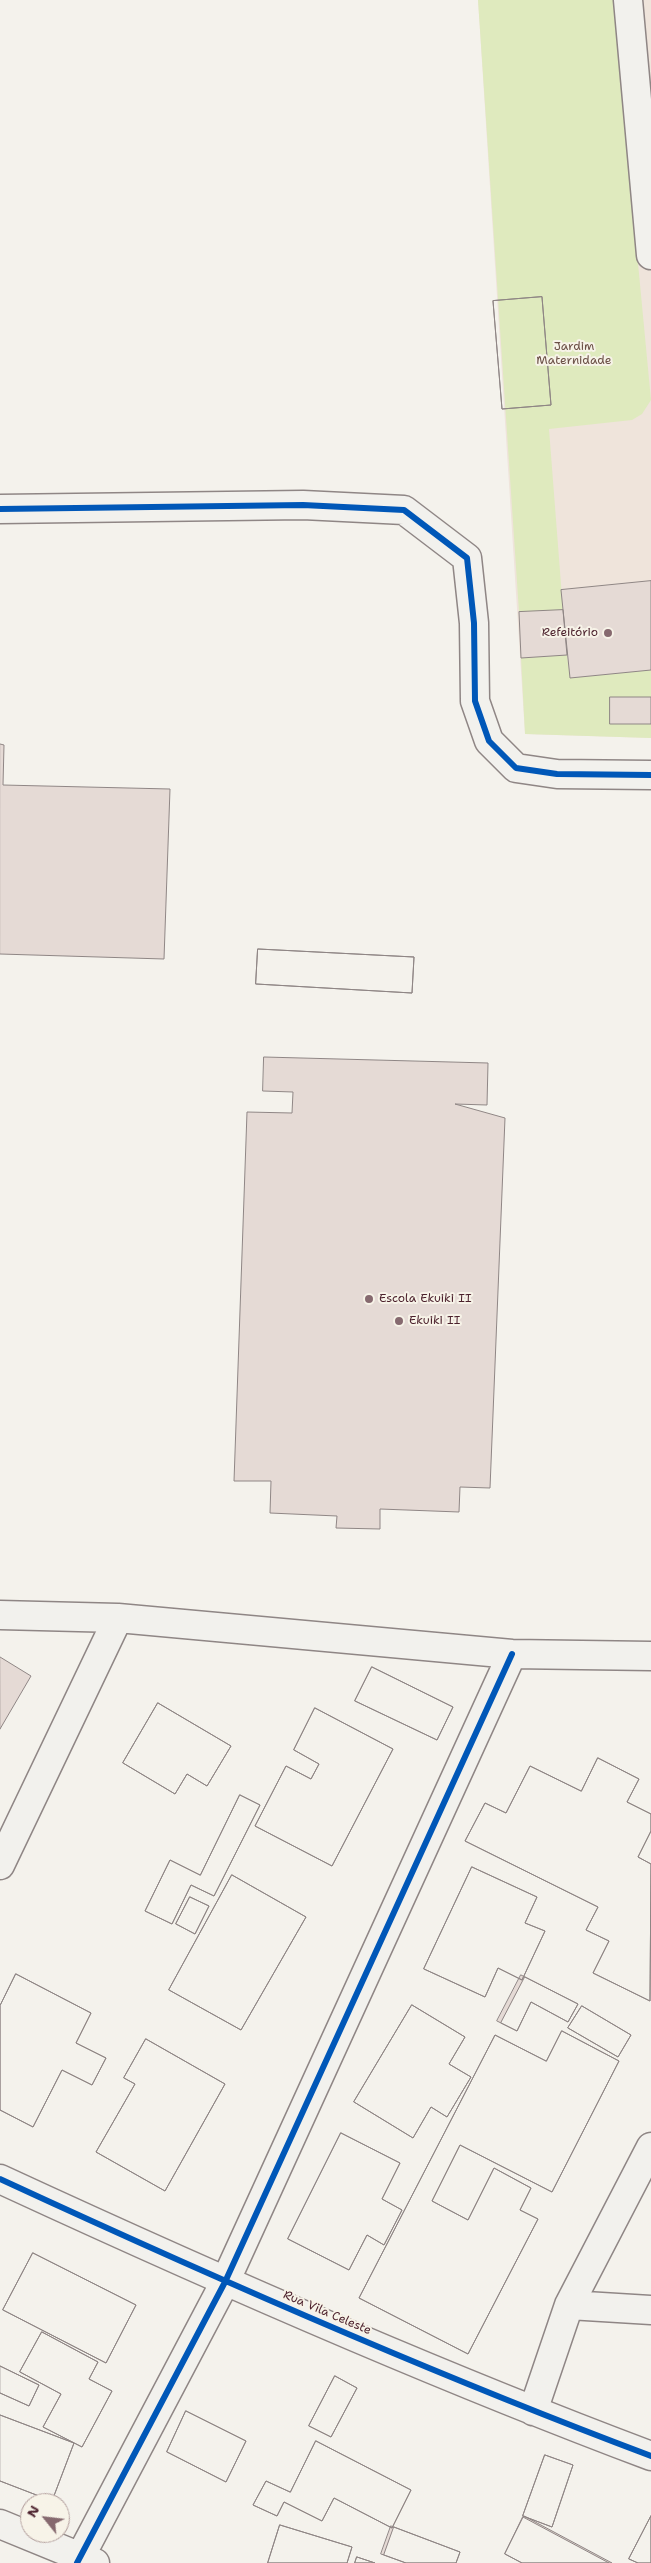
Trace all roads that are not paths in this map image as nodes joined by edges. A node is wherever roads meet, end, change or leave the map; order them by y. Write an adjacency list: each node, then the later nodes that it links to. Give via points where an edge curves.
1 (628, 0): 2 (street)
2 (649, 203): 3 (street)
3 (651, 256)
4 (0, 509): 5 (street, via 303,505 404,510 467,558 474,623 475,701 489,741 516,768 557,774)
5 (651, 776)
6 (0, 1615): 7 (street)
7 (118, 1618): 8 (street); 10 (street)
8 (512, 1654): 9 (street); 13 (street)
9 (651, 1656)
10 (0, 1864)
11 (651, 2148): 14 (street)
12 (0, 2179): 13 (street, Rua Vila Celeste)
13 (225, 2282): 16 (street, Rua Vila Celeste); 19 (street)
14 (570, 2305): 15 (street); 16 (street)
15 (651, 2310)
16 (533, 2412): 17 (street, Rua Vila Celeste)
17 (651, 2456)
18 (0, 2524): 19 (street)
19 (84, 2561)

